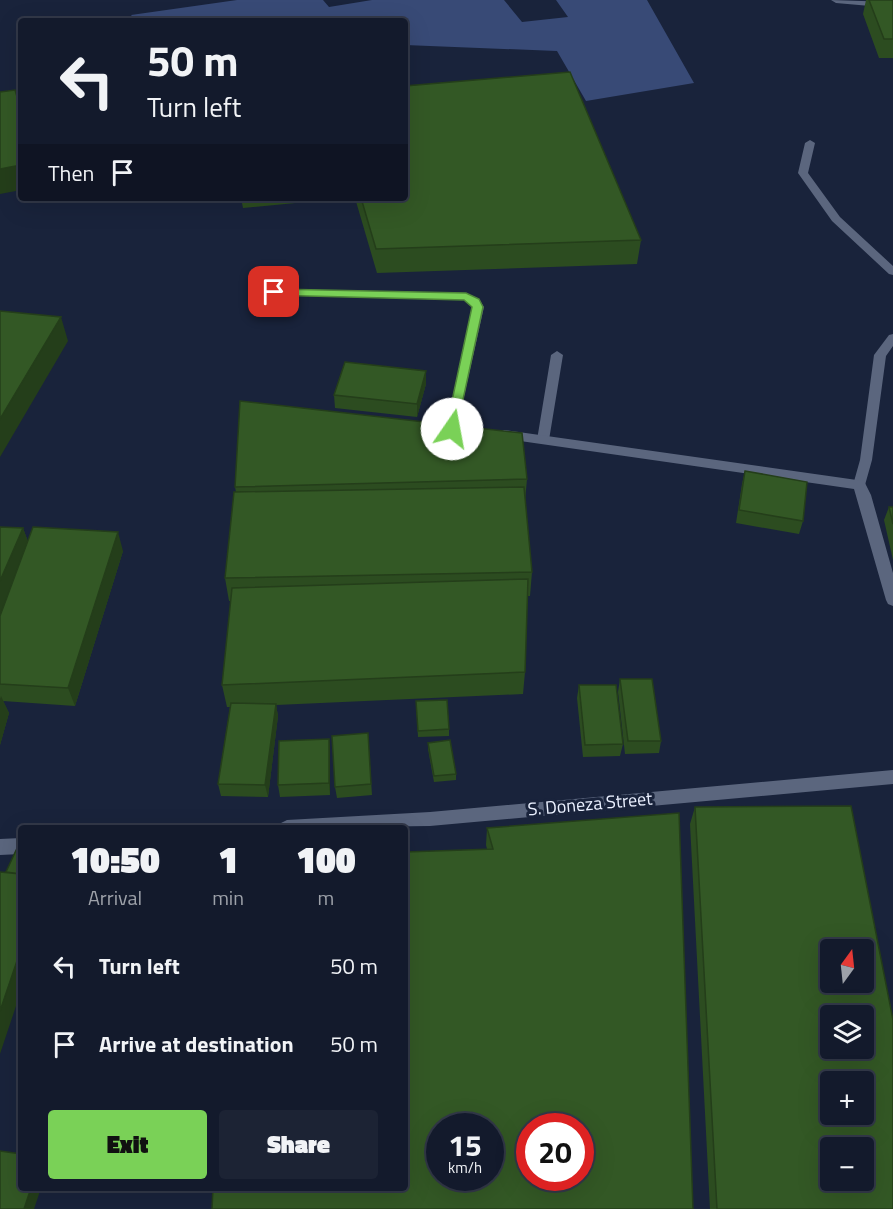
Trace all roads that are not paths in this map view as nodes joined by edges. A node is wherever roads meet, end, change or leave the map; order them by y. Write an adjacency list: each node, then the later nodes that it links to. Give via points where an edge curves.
1 (836, 0): 2 (street)
2 (893, 5)
3 (810, 143): 4 (lane, via 803,173 836,219)
4 (893, 272)
5 (274, 292): 8 (lane, via 466,296 475,301 478,307)
6 (893, 338): 11 (lane, via 880,355)
7 (557, 356): 10 (lane)
8 (452, 429)
9 (486, 433): 10 (street)
10 (543, 440): 11 (street)
11 (859, 485): 12 (street)
12 (893, 600)
13 (893, 777): 14 (street, S. Doneza Street)
14 (335, 825)
15 (18, 846): 16 (street)
16 (0, 847)

